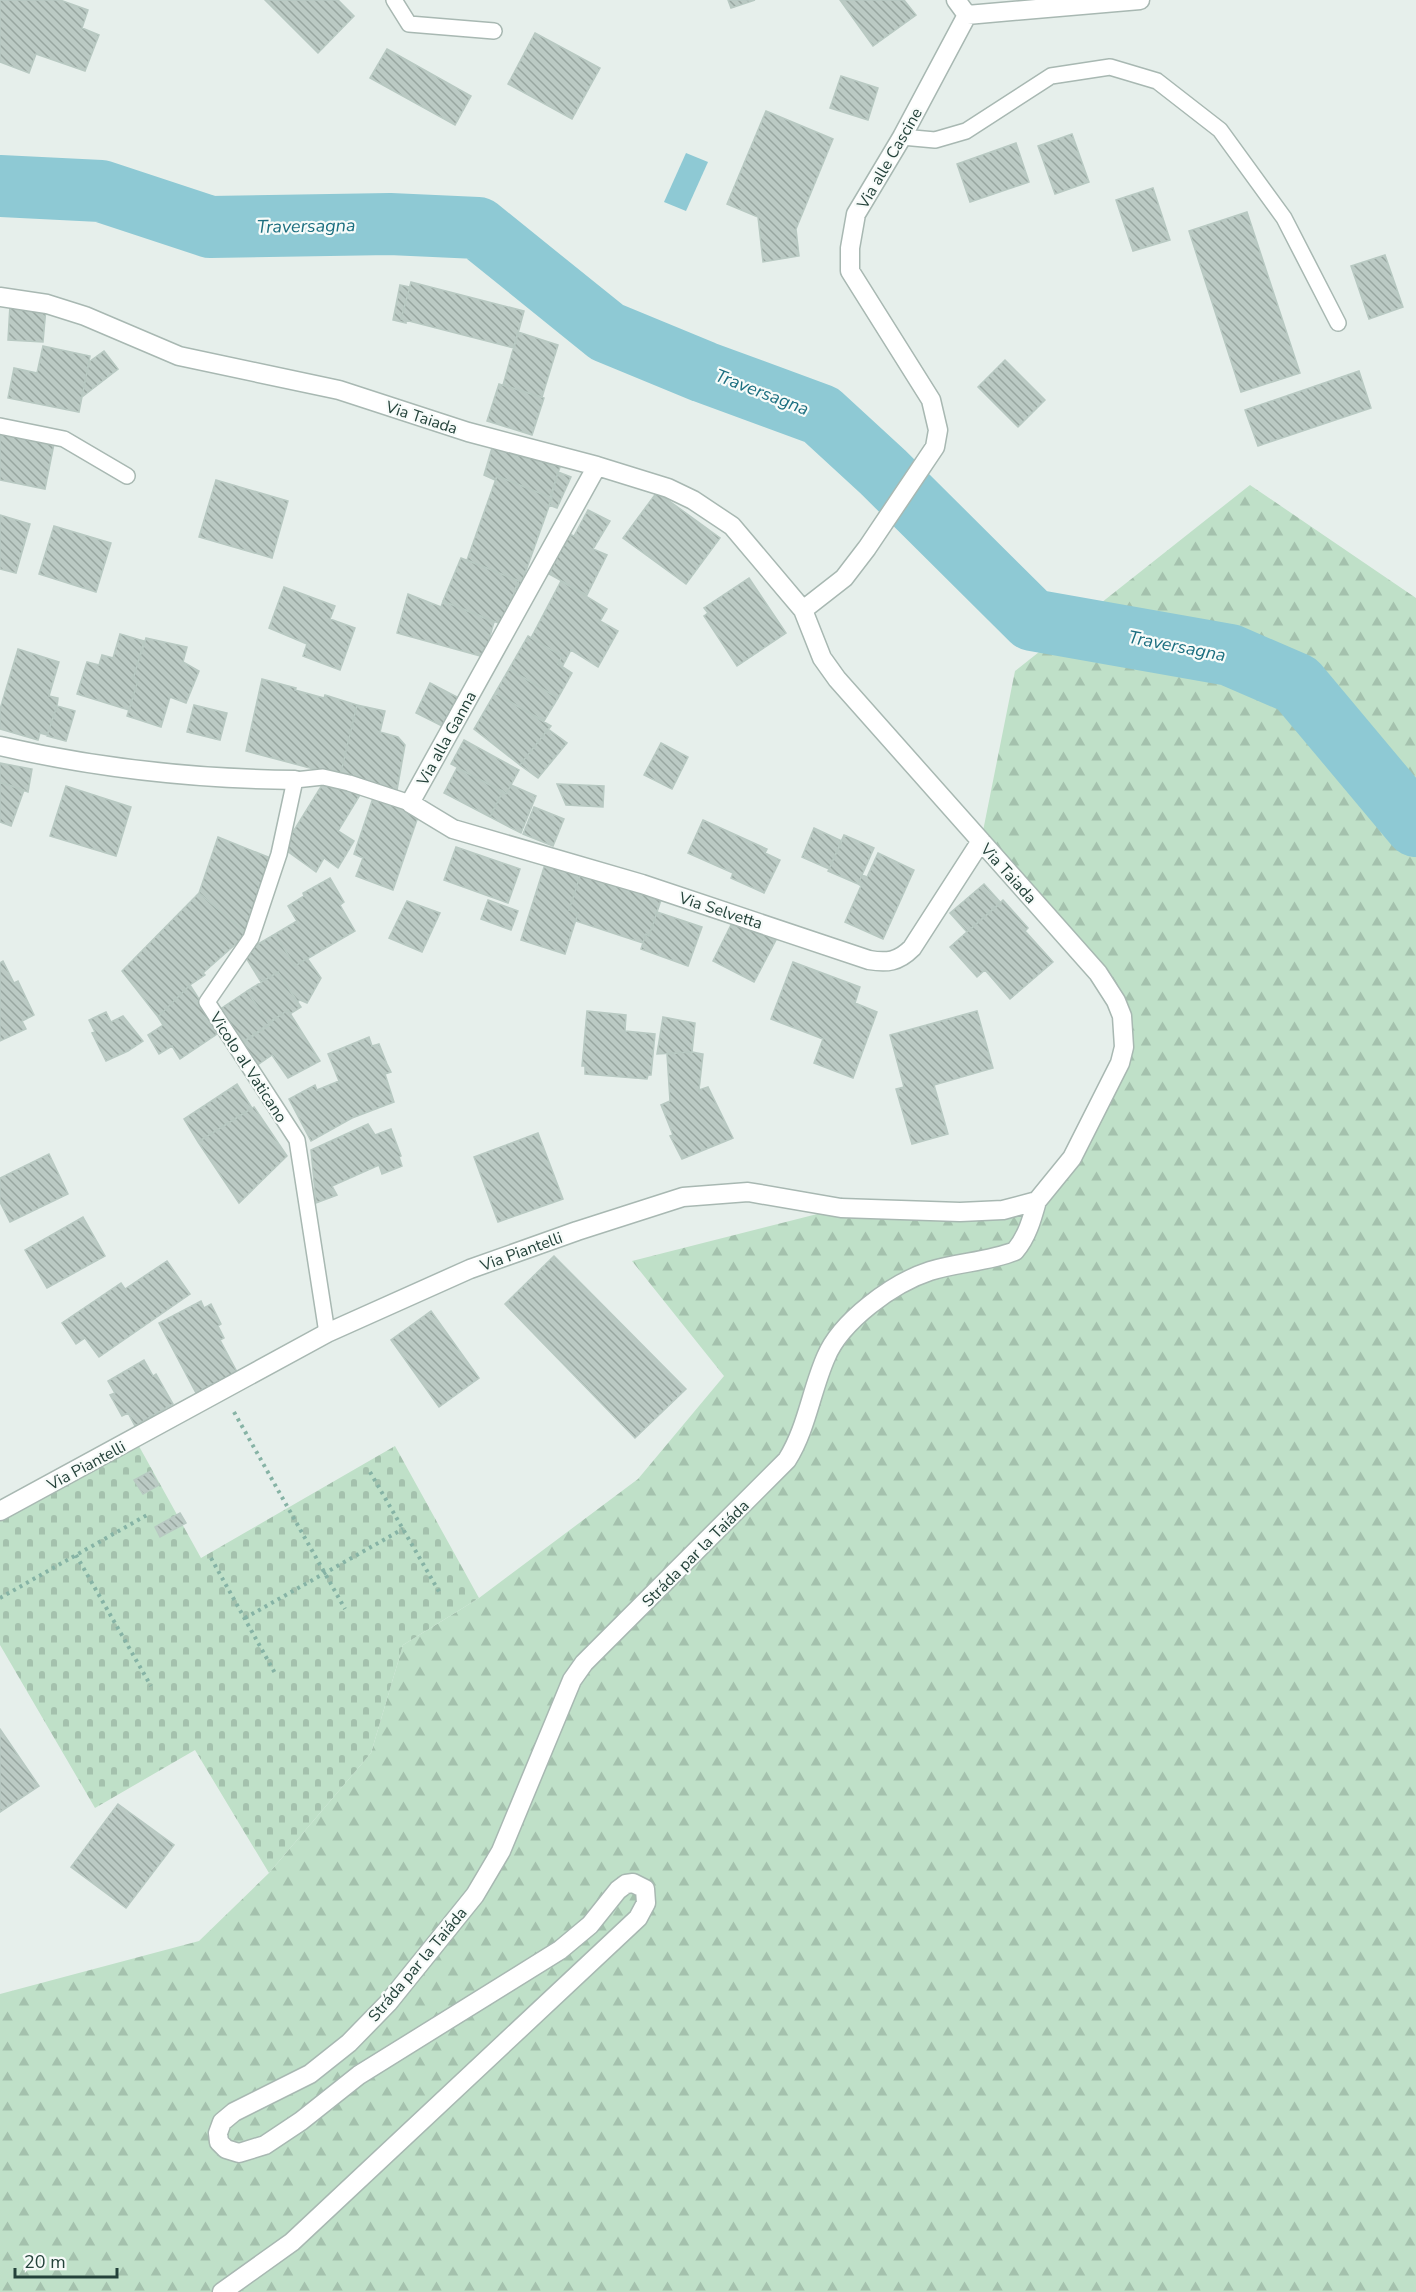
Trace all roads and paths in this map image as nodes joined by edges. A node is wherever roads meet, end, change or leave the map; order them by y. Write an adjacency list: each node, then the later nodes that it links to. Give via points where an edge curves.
1 (394, 0): 5 (lane, via 409,24)
2 (956, 0): 4 (street)
3 (1140, 0): 4 (street)
4 (967, 15): 6 (street, Via alle Cascine)
5 (494, 31)
6 (902, 137): 8 (lane, via 935,140 966,130 1051,76 1110,67 1157,81 1220,130 1284,218); 12 (street, Via alle Cascine, via 856,214 850,271 931,400 938,430 935,447 844,578)
7 (0, 297): 10 (street, Via Taiada, via 46,304 85,316 179,357 339,390 468,432)
8 (1338, 323)
9 (0, 426): 11 (lane, via 64,439)
10 (597, 466): 12 (street, Via Taiada, via 668,488 715,513 732,526); 15 (street, Via alla Ganna)
11 (128, 476)
12 (803, 610): 16 (street, Via Taiada, via 822,658 837,679)
13 (0, 746): 14 (street, Via alla Ganna, via 59,759 164,772 243,780)
14 (294, 780): 15 (lane, Via alla Ganna, via 322,777); 18 (lane, Vicolo al Vaticano, via 279,854 251,938 207,1002 297,1140)
15 (410, 803): 16 (street, Via Selvetta, via 453,829 642,884 883,962 895,961 912,948)
16 (981, 841): 17 (street, Via Taiada, via 1098,974 1122,1016 1124,1047 1112,1082 1072,1158)
17 (1038, 1201): 18 (street, Via Piantelli, via 1003,1210 960,1212 841,1208 748,1192 683,1197 470,1269); 33 (street, Stráda par la Taiáda, via 1016,1251 929,1271 903,1283 848,1323 834,1339 796,1446 787,1460 584,1663 572,1680 501,1851 475,1895 388,2002 349,2043 310,2074 234,2112 222,2122 219,2142 239,2153 265,2145 302,2121 359,2074 560,1950 590,1925 626,1884 645,1889 646,1904 639,1918 292,2242)
18 (327, 1333): 19 (street, Via Piantelli)
19 (221, 1390): 21 (street, Via Piantelli); 26 (path)
20 (370, 1472): 23 (path)
21 (0, 1511)
22 (147, 1515): 24 (path)
23 (403, 1529): 26 (path); 27 (path)
24 (76, 1555): 28 (path); 32 (path)
25 (211, 1558): 30 (path)
26 (325, 1573): 29 (path); 30 (path)
27 (441, 1595)
28 (0, 1598)
29 (345, 1609)
30 (245, 1618): 31 (path)
31 (276, 1675)
32 (151, 1686)
33 (222, 2292)

